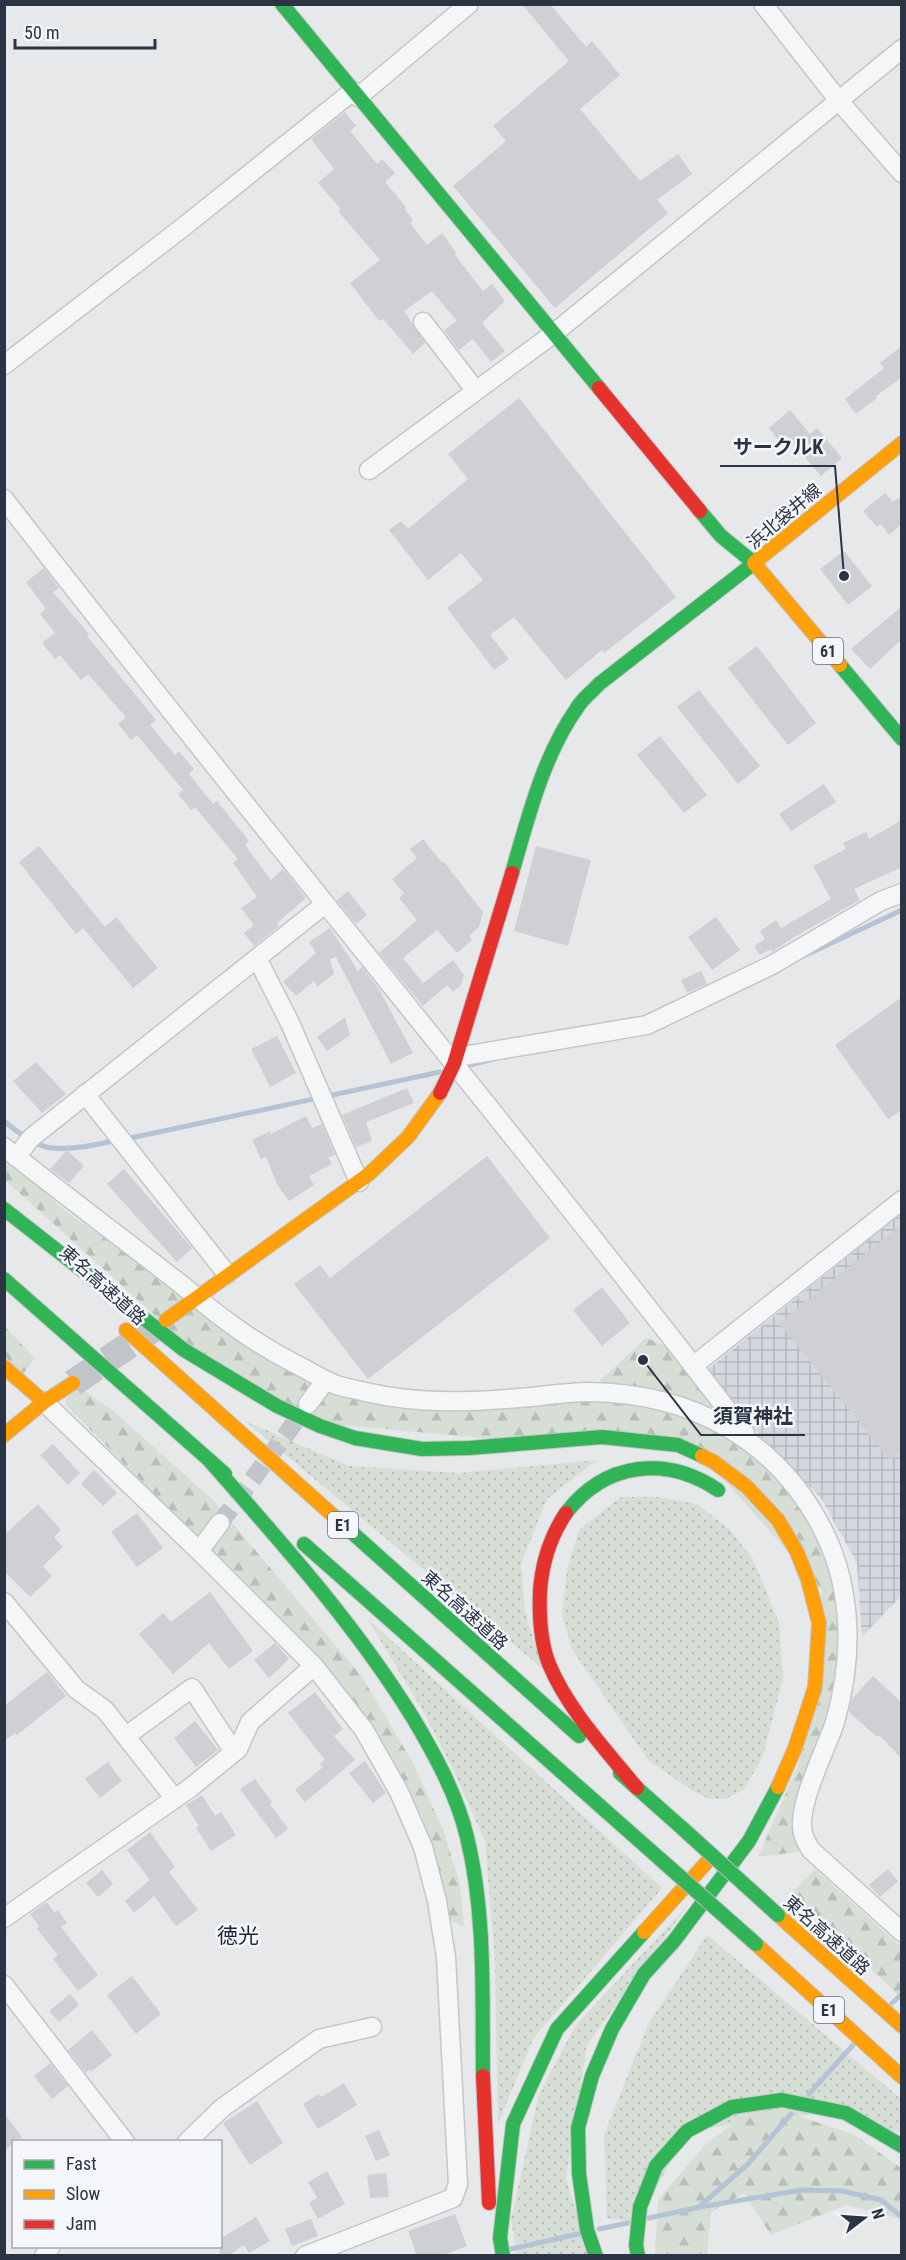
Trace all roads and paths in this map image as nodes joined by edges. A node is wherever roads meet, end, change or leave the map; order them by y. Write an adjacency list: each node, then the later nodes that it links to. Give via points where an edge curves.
1 (282, 4): 5 (main road)
2 (469, 4): 5 (street)
3 (763, 4): 6 (street)
4 (902, 49): 6 (street)
5 (355, 94): 9 (main road); 10 (street)
6 (839, 101): 7 (street); 9 (street)
7 (902, 173)
8 (423, 322): 11 (street)
9 (553, 334): 11 (street); 15 (main road, via 721,536)
10 (4, 365)
11 (476, 391): 13 (street)
12 (902, 443): 15 (main road, 浜北袋井線)
13 (369, 470)
14 (4, 499): 18 (street)
15 (754, 563): 16 (main road, 浜北袋井線 / 61); 20 (main road, via 599,684 577,707 533,802)
16 (902, 740)
17 (902, 893): 20 (street, via 881,901 772,965 647,1025)
18 (326, 904): 19 (street); 20 (street)
19 (257, 958): 21 (street); 23 (street, via 290,1023)
20 (456, 1060): 23 (main road, via 443,1092 410,1137); 33 (street)
21 (85, 1094): 22 (street); 28 (street)
22 (10, 1152): 30 (street)
23 (359, 1182): 28 (main road)
24 (902, 1200): 33 (street)
25 (4, 1209): 64 (main road, via 184,1350 277,1406 320,1426 355,1438 422,1449 602,1437 678,1445 714,1462 746,1486 777,1520 797,1552 819,1623 815,1687 795,1748 755,1831 674,1941 644,1974 612,2029 592,2076 578,2128 579,2174 587,2230)
26 (4, 1221): 27 (main road, 東名高速道路)
27 (58, 1269)
28 (227, 1274): 30 (main road)
29 (4, 1279): 41 (main road, E1)
30 (197, 1296): 32 (main road); 35 (street, via 227,1322)
31 (111, 1317): 49 (main road, 東名高速道路 / E1)
32 (166, 1320)
33 (693, 1366): 40 (street)
34 (4, 1367): 37 (main road)
35 (326, 1380): 38 (street); 40 (street, via 386,1397 427,1402 589,1392 628,1396 674,1404 706,1415)
36 (73, 1383): 37 (main road)
37 (45, 1402): 39 (main road); 44 (street)
38 (308, 1404)
39 (4, 1436)
40 (755, 1447): 53 (street, via 784,1473 825,1534 843,1584 849,1629 845,1676 835,1721 807,1798 801,1822 803,1835 811,1850)
41 (208, 1459): 57 (main road, E1, bridge); 62 (main road, via 336,1607 376,1660 442,1768 467,1836 479,1901 483,2115)
42 (733, 1500): 49 (main road, via 702,1480 672,1468 645,1468 611,1477 588,1491 567,1512 553,1536 543,1573 538,1619 548,1661 571,1704)
43 (220, 1523): 44 (street)
44 (199, 1551): 46 (street)
45 (4, 1602): 47 (street, via 76,1689 105,1710)
46 (314, 1666): 48 (street, via 250,1722); 61 (street, via 364,1730 399,1792 423,1847 446,1957 458,2184 453,2198)
47 (126, 1737): 48 (street, via 192,1688); 50 (street)
48 (234, 1752): 50 (street)
49 (637, 1788): 55 (main road, 東名高速道路 / E1, bridge)
50 (175, 1799): 52 (street)
51 (722, 1845): 63 (main road, via 557,2029 513,2124 500,2238)
52 (4, 1918)
53 (902, 1932)
54 (4, 1984): 58 (street)
55 (902, 2026)
56 (372, 2027): 59 (street, via 319,2038 222,2108)
57 (902, 2077)
58 (123, 2140)
59 (189, 2140)
60 (902, 2146): 65 (main road, via 846,2114 782,2100 732,2107 687,2131 656,2166 640,2206)
61 (305, 2256)
62 (495, 2256)
63 (503, 2256)
64 (596, 2256)
65 (638, 2256)

